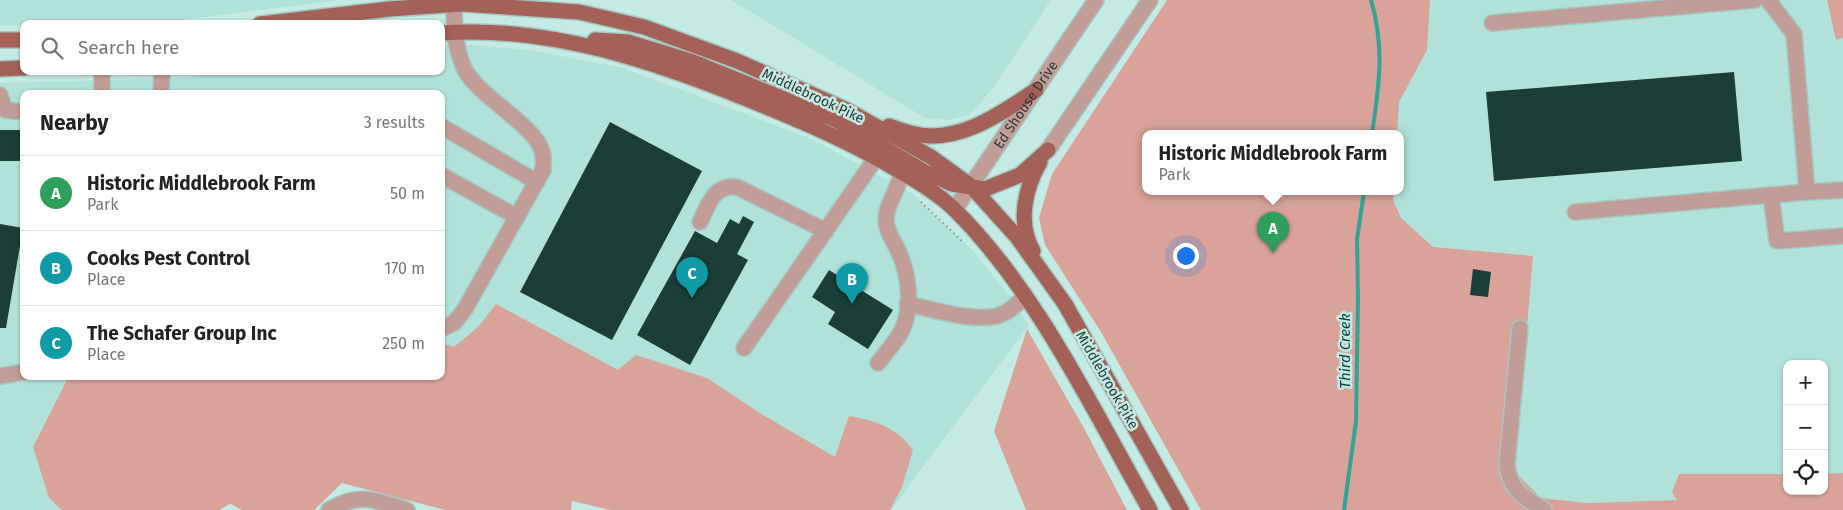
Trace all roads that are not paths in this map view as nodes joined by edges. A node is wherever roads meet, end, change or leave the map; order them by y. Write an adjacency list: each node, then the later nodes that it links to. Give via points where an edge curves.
1 (1096, 0): 20 (street, Ed Shouse Drive)
2 (1150, 0): 25 (street)
3 (1755, 0): 7 (street)
4 (1768, 0): 32 (street, via 1794,34)
5 (454, 4): 6 (main road, Middlebrook Pike); 8 (street); 23 (main road, Middlebrook Pike, via 579,12 644,28 737,62)
6 (295, 20)
7 (1492, 23)
8 (448, 32): 12 (main road, Middlebrook Pike); 29 (street, via 474,83 532,136 542,151 543,170)
9 (0, 34): 10 (street)
10 (20, 37)
11 (20, 38): 13 (main road)
12 (546, 38): 26 (main road, Middlebrook Pike, via 624,54 723,89 835,135); 30 (main road, via 628,42 693,62 836,120 925,172 952,184)
13 (0, 40)
14 (20, 68): 15 (main road)
15 (0, 69)
16 (102, 75): 18 (street)
17 (162, 75): 19 (street)
18 (102, 90)
19 (161, 90)
20 (1036, 90): 23 (main road, via 993,119 970,129 945,134 917,135); 30 (street, Ed Shouse Drive)
21 (0, 95): 22 (street, via 5,110)
22 (20, 112)
23 (856, 115): 30 (main road, Middlebrook Pike, via 931,157)
24 (445, 128): 29 (street)
25 (1048, 150): 30 (main road, via 1020,175 985,189); 42 (main road, via 1032,177 1024,206 1028,242)
26 (876, 158): 27 (main road, Middlebrook Pike); 38 (street)
27 (900, 172): 34 (main road, Middlebrook Pike); 41 (street, via 886,221 904,264)
28 (445, 177): 36 (street)
29 (537, 182): 36 (street)
30 (971, 186): 34 (street, Ed Shouse Drive); 42 (main road, Middlebrook Pike, via 1017,238)
31 (1843, 190): 32 (street)
32 (1807, 192): 33 (street)
33 (1771, 195): 35 (street); 39 (street, via 1777,241)
34 (955, 209): 40 (main road, Middlebrook Pike)
35 (1575, 212)
36 (517, 216): 43 (street, via 465,309)
37 (700, 222): 38 (street, via 714,195 722,188 737,186)
38 (826, 230): 45 (street)
39 (1843, 236)
40 (1025, 296): 41 (street, via 1017,306 996,316 977,317); 51 (main road, Middlebrook Pike)
41 (907, 304): 46 (street, via 903,328)
42 (1065, 304): 52 (main road, Middlebrook Pike)
43 (445, 327)
44 (1520, 328): 53 (street, via 1508,477 1518,492)
45 (744, 348)
46 (878, 363)
47 (20, 373): 48 (street)
48 (0, 376)
49 (329, 510): 50 (street, via 343,501 357,499 374,500)
50 (407, 510)
51 (1150, 510)
52 (1181, 510)
53 (1544, 510)

